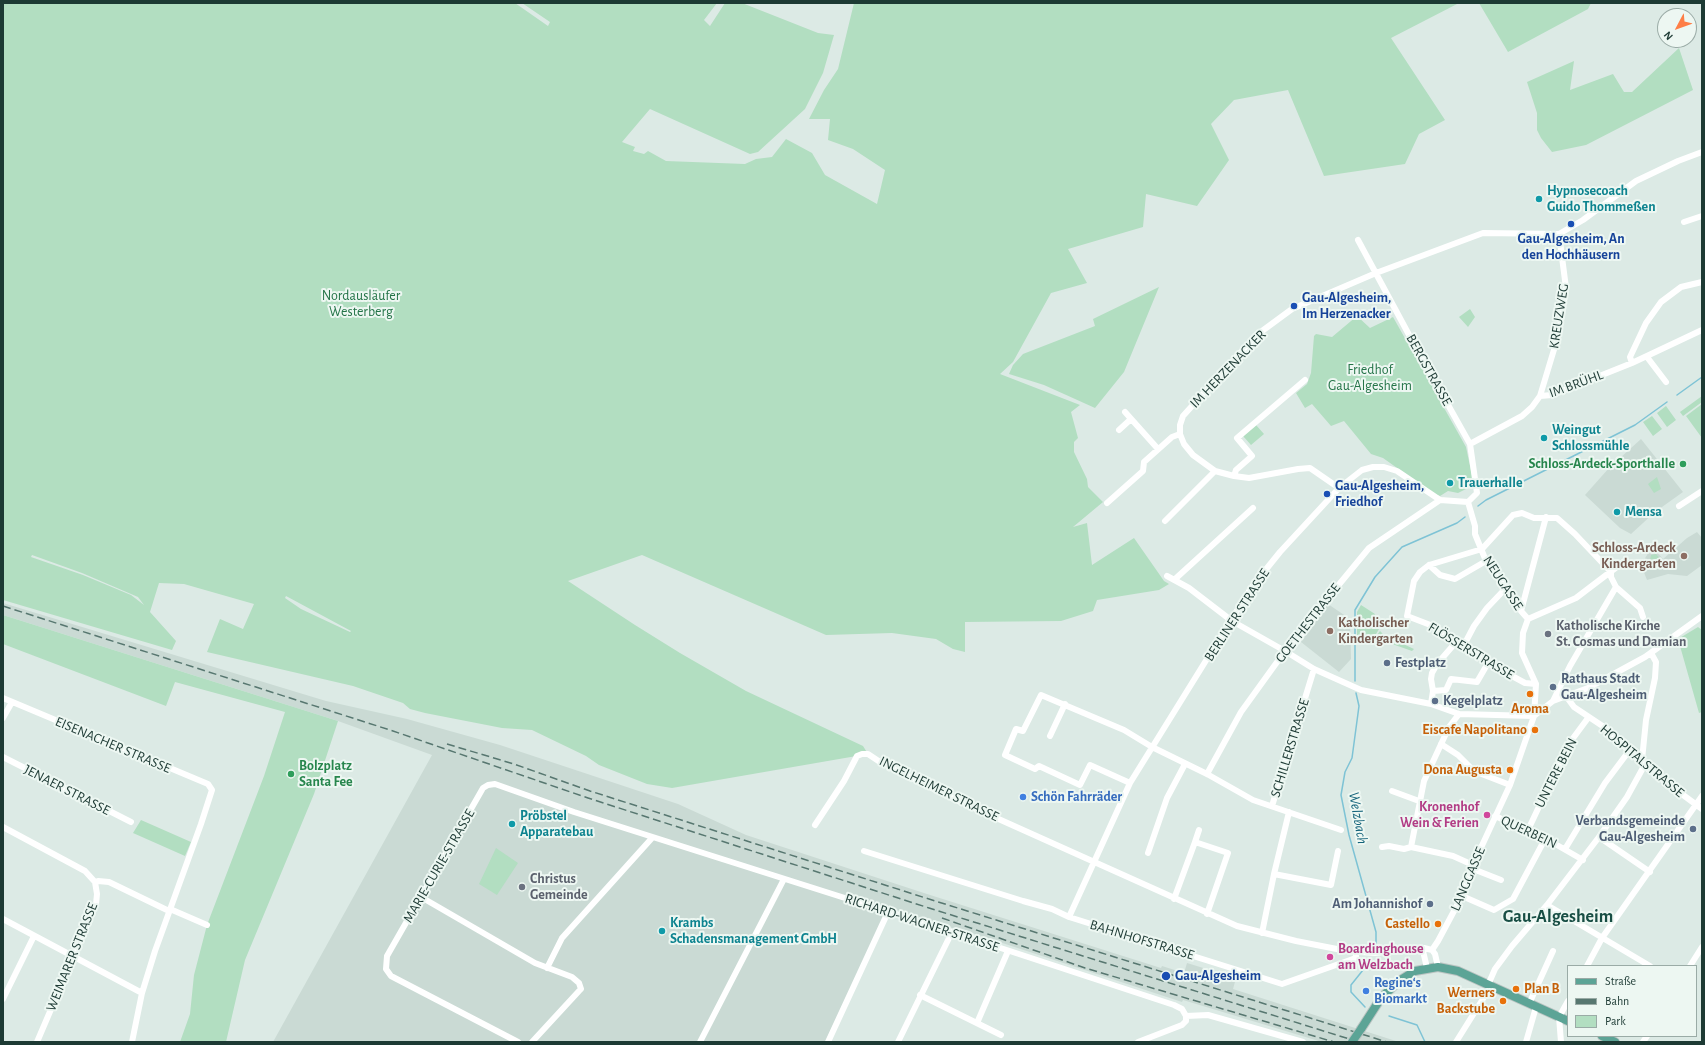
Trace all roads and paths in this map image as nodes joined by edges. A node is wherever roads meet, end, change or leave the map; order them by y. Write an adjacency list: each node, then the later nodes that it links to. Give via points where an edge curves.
1 (1702, 152): 4 (street, via 1636,181 1583,220)
2 (1702, 216): 3 (street)
3 (1684, 222)
4 (1559, 234): 6 (street, IM HERZENACKER, via 1483,233); 13 (street, KREUZWEG, via 1566,288 1558,333)
5 (1358, 240): 6 (street, BERGSTRASSE)
6 (1376, 273): 17 (street, IM HERZENACKER, via 1292,309 1258,334 1183,416); 18 (street, BERGSTRASSE)
7 (1702, 282): 10 (street, via 1681,287 1661,302 1646,323 1630,357)
8 (1702, 330): 9 (street, IM BRÜHL)
9 (1647, 357): 10 (street, IM BRÜHL); 12 (street)
10 (1632, 363): 13 (street, IM BRÜHL, via 1552,395)
11 (1305, 380): 21 (street, via 1237,438 1252,456 1236,470)
12 (1666, 382)
13 (1540, 396): 18 (street, IM BRÜHL, via 1522,416)
14 (1125, 412): 15 (street)
15 (1131, 419): 16 (street); 19 (street)
16 (1119, 430)
17 (1180, 434): 19 (street, via 1172,437); 20 (street, via 1193,455)
18 (1470, 444): 25 (street, BERGSTRASSE, via 1477,492)
19 (1158, 449): 26 (street, via 1144,462 1143,471)
20 (1215, 471): 21 (street); 30 (street)
21 (1234, 476): 22 (street, via 1249,478 1310,468)
22 (1339, 488): 24 (street, BERLINER STRASSE, via 1362,470 1384,467 1397,471); 44 (street, BERLINER STRASSE, via 1280,552 1251,588)
23 (1702, 491): 27 (street)
24 (1440, 500): 25 (street, BERLINER STRASSE); 48 (street, GOETHESTRASSE, via 1369,548 1292,648)
25 (1468, 502): 31 (street, NEUGASSE, via 1475,534)
26 (1107, 503)
27 (1679, 506)
28 (1253, 508): 37 (street)
29 (1546, 517): 31 (street, via 1534,518 1522,512 1513,515); 35 (street, via 1557,518); 40 (street)
30 (1165, 521)
31 (1482, 549): 33 (street, NEUGASSE); 34 (street)
32 (1626, 560): 35 (street)
33 (1486, 561): 34 (street, via 1455,579 1440,576); 39 (street, NEUGASSE)
34 (1429, 565): 46 (street, FLÖSSERSTRASSE, via 1414,581 1407,616 1433,626)
35 (1612, 572): 38 (street, via 1611,577); 43 (street, via 1576,598)
36 (1167, 576): 37 (street)
37 (1174, 580): 44 (street)
38 (1616, 587): 41 (street, via 1640,608); 56 (street)
39 (1505, 589): 40 (street, NEUGASSE); 47 (street, via 1487,608)
40 (1521, 611): 43 (street, NEUGASSE)
41 (1643, 617)
42 (1700, 617): 45 (street); 49 (street)
43 (1528, 619): 52 (street, NEUGASSE, via 1522,632 1522,653)
44 (1232, 620): 48 (street); 66 (street, BERLINER STRASSE)
45 (1702, 625)
46 (1457, 641): 47 (street, FLÖSSERSTRASSE); 53 (street, via 1432,673)
47 (1464, 644): 50 (street, FLÖSSERSTRASSE)
48 (1284, 652): 51 (street); 71 (street, GOETHESTRASSE, via 1241,712)
49 (1651, 653): 54 (street, via 1611,677); 70 (street, via 1656,662 1646,720 1642,760)
50 (1488, 663): 52 (street, FLÖSSERSTRASSE, via 1525,683); 53 (street, via 1477,682 1451,679 1446,690)
51 (1314, 669): 59 (street, via 1361,690); 78 (street, SCHILLERSTRASSE)
52 (1536, 684): 61 (street, LANGGASSE)
53 (1433, 691): 59 (street)
54 (1566, 696): 56 (street); 63 (street, HOSPITALSTRASSE, via 1574,707)
55 (3, 698): 57 (street, EISENACHER STRASSE)
56 (1553, 700): 61 (street)
57 (12, 702): 62 (street); 110 (street, EISENACHER STRASSE, via 208,784 212,793)
58 (1065, 704): 64 (street); 66 (street, via 1124,730); 72 (street, via 1041,695 1023,731 1016,728 1005,755 1035,769 1039,766 1080,785 1090,765)
59 (1431, 704): 60 (street)
60 (1458, 714): 61 (street); 65 (street)
61 (1534, 716): 73 (street, LANGGASSE)
62 (3, 718)
63 (1588, 718): 67 (street, HOSPITALSTRASSE, via 1607,729); 87 (street, UNTERE BEIN, via 1568,745)
64 (1050, 736)
65 (1441, 744): 73 (street, via 1458,755 1474,771); 76 (street, via 1424,781)
66 (1152, 747): 69 (street); 72 (street, BERLINER STRASSE)
67 (1630, 751): 70 (street, HOSPITALSTRASSE); 94 (street, via 1605,783)
68 (3, 757): 82 (street, JENAER STRASSE)
69 (1185, 764): 71 (street); 97 (street, via 1167,798)
70 (1644, 766): 77 (street, HOSPITALSTRASSE); 88 (street)
71 (1207, 774): 78 (street, via 1253,800)
72 (1130, 783): 99 (street, BERLINER STRASSE)
73 (1510, 785): 81 (street, LANGGASSE)
74 (1392, 791): 76 (street)
75 (1702, 796): 77 (street)
76 (1419, 801): 93 (street)
77 (1696, 804): 79 (street, HOSPITALSTRASSE); 101 (street)
78 (1272, 806): 80 (street, SCHILLERSTRASSE)
79 (1702, 809)
80 (1289, 812): 86 (street); 102 (street, SCHILLERSTRASSE)
81 (1495, 816): 87 (street, QUERBEIN); 100 (street, LANGGASSE)
82 (131, 822)
83 (815, 825): 99 (street, INGELHEIMER STRASSE, via 857,756 868,754 954,799)
84 (3, 827): 105 (street, WEIMARER STRASSE, via 85,871)
85 (1199, 830): 91 (street)
86 (1341, 830)
87 (1528, 830): 90 (street, QUERBEIN)
88 (1599, 837): 98 (street); 101 (street)
89 (652, 838): 103 (street, RICHARD-WAGNER-STRASSE); 107 (street, MARIE-CURIE-STRASSE, via 495,784 488,785 483,788); 131 (street, via 562,938)
90 (1545, 839): 94 (street, QUERBEIN); 106 (street, via 1513,899 1494,910)
91 (1195, 842): 108 (street); 112 (street, via 1228,853)
92 (1382, 847): 93 (street)
93 (1411, 847): 100 (street, via 1454,856)
94 (1565, 849): 98 (street, QUERBEIN)
95 (864, 851): 113 (street, BAHNHOFSTRASSE, via 1052,909)
96 (1338, 851): 102 (street, via 1331,884)
97 (1148, 853)
98 (1583, 860): 109 (street)
99 (1095, 862): 108 (street, INGELHEIMER STRASSE); 113 (street)
100 (1473, 867): 104 (street); 106 (street, LANGGASSE)
101 (1650, 872): 119 (street)
102 (1274, 874): 117 (street, SCHILLERSTRASSE)
103 (784, 879): 111 (street, RICHARD-WAGNER-STRASSE); 149 (street)
104 (1501, 880)
105 (95, 882): 110 (street, via 109,882); 126 (street, WEIMARER STRASSE, via 96,904)
106 (1462, 896): 122 (street, LANGGASSE)
107 (421, 897): 131 (street); 147 (street, MARIE-CURIE-STRASSE, via 388,956 386,969 391,976)
108 (1174, 899): 112 (street, INGELHEIMER STRASSE)
109 (1548, 905): 119 (street); 133 (street, via 1512,946 1496,970)
110 (170, 910): 115 (street); 134 (street, via 154,951)
111 (888, 912): 116 (street, RICHARD-WAGNER-STRASSE); 150 (street)
112 (1207, 914): 117 (street, INGELHEIMER STRASSE)
113 (1069, 917): 125 (street, BAHNHOFSTRASSE, via 1282,984 1353,959)
114 (3, 919): 118 (street)
115 (207, 925)
116 (952, 932): 123 (street, RICHARD-WAGNER-STRASSE); 135 (street)
117 (1262, 933): 125 (street, INGELHEIMER STRASSE)
118 (34, 936): 126 (street); 136 (street)
119 (1602, 938): 127 (street); 128 (street)
120 (1702, 947): 129 (street)
121 (1418, 948): 122 (street); 125 (street, via 1375,953); 132 (street, via 1423,951)
122 (1432, 950): 130 (street)
123 (1008, 951): 139 (street, RICHARD-WAGNER-STRASSE, via 1174,1005 1182,1009); 142 (street)
124 (1553, 951): 138 (street)
125 (1356, 952)
126 (73, 956): 134 (street); 145 (street, WEIMARER STRASSE)
127 (1588, 965)
128 (1648, 965)
129 (1691, 965)
130 (1438, 967): 132 (main road); 133 (main road, via 1458,971)
131 (547, 968): 148 (street, via 572,977 581,989)
132 (1427, 968): 154 (main road, bridge, via 1412,973 1390,988)
133 (1490, 986): 138 (main road); 155 (street)
134 (142, 993): 146 (street)
135 (920, 995): 142 (street); 151 (street)
136 (3, 999)
137 (1567, 1003): 140 (street)
138 (1532, 1005): 140 (main road); 156 (street)
139 (1186, 1016): 152 (street, via 1186,1021 1182,1025); 153 (street, via 1208,1015)
140 (1559, 1016): 141 (main road); 157 (street)
141 (1567, 1020)
142 (977, 1023): 143 (street)
143 (1001, 1035)
144 (1604, 1037): 158 (main road)
145 (37, 1042)
146 (132, 1042)
147 (518, 1042)
148 (532, 1042)
149 (700, 1042)
150 (828, 1042)
151 (898, 1042)
152 (1138, 1042)
153 (1303, 1042)
154 (1352, 1042)
155 (1456, 1042)
156 (1526, 1042)
157 (1561, 1042)
158 (1615, 1042)

